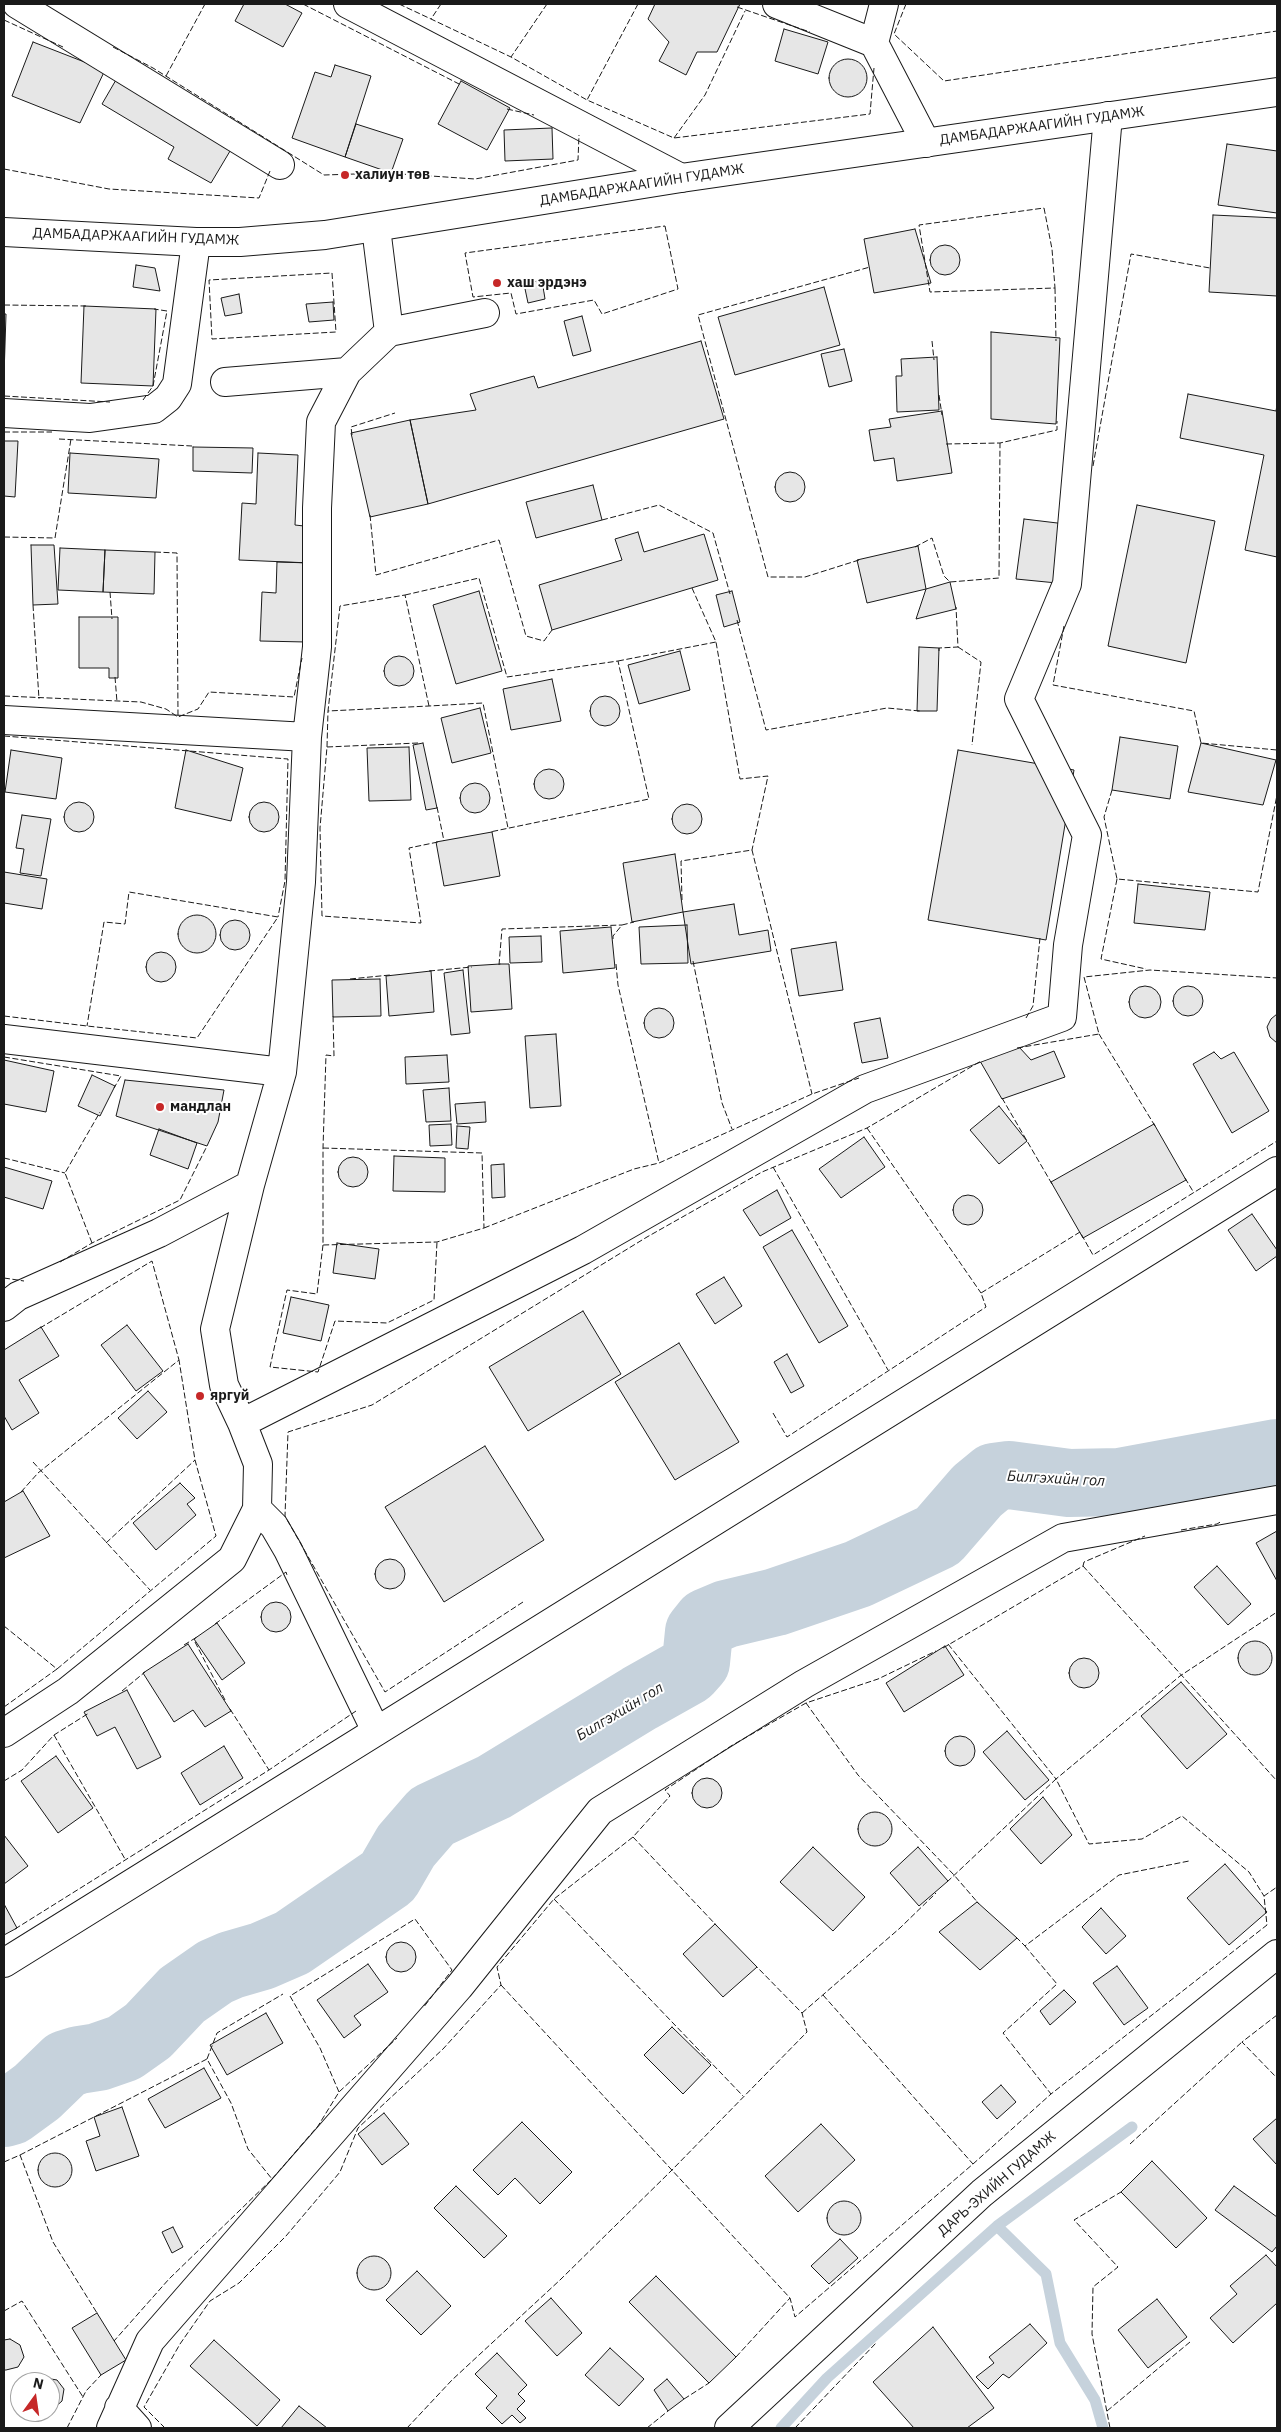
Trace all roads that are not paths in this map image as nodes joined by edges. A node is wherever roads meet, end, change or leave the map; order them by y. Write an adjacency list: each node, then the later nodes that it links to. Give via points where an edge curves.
1 (18, 4): 9 (street)
2 (348, 4): 10 (street)
3 (777, 4): 5 (street)
4 (884, 4): 5 (street)
5 (874, 43): 8 (street)
6 (1277, 92): 7 (street, ДАМБАДАРЖААГИЙН ГУДАМЖ)
7 (1108, 116): 8 (street, ДАМБАДАРЖААГИЙН ГУДАМЖ); 26 (street, via 1067,584 1019,699 1088,835 1068,945 1062,1017 865,1089 583,1250)
8 (926, 143): 10 (street, ДАМБАДАРЖААГИЙН ГУДАМЖ)
9 (280, 165)
10 (681, 178): 11 (street, ДАМБАДАРЖААГИЙН ГУДАМЖ)
11 (376, 228): 13 (street, ДАМБАДАРЖААГИЙН ГУДАМЖ, via 240,242); 15 (street)
12 (4, 232): 13 (street, ДАМБАДАРЖААГИЙН ГУДАМЖ)
13 (196, 242): 18 (street, via 177,384 168,398 154,409 90,418)
14 (484, 313): 15 (street)
15 (389, 332): 16 (street)
16 (347, 372): 17 (street); 20 (street, via 321,422 317,647)
17 (225, 382)
18 (4, 413)
19 (4, 720): 20 (street)
20 (307, 737): 22 (street, via 301,882)
21 (4, 1039): 22 (street)
22 (282, 1072): 24 (street)
23 (1277, 1171): 29 (street)
24 (250, 1185): 25 (street, via 158,1233); 26 (street, via 215,1329 224,1385)
25 (9, 1299)
26 (242, 1423): 28 (street, via 258,1464)
27 (1277, 1500): 33 (street, via 1062,1538 804,1684 600,1811 459,1987 150,2342)
28 (257, 1509): 29 (street, via 274,1526 288,1550); 30 (street, via 232,1559 68,1691)
29 (376, 1731): 32 (street)
30 (4, 1733)
31 (1277, 1954): 35 (street, ДАРЬ-ЭХИЙН ГУДАМЖ, via 982,2193)
32 (4, 1963)
33 (115, 2418): 34 (street)
34 (137, 2428)
35 (729, 2428)

